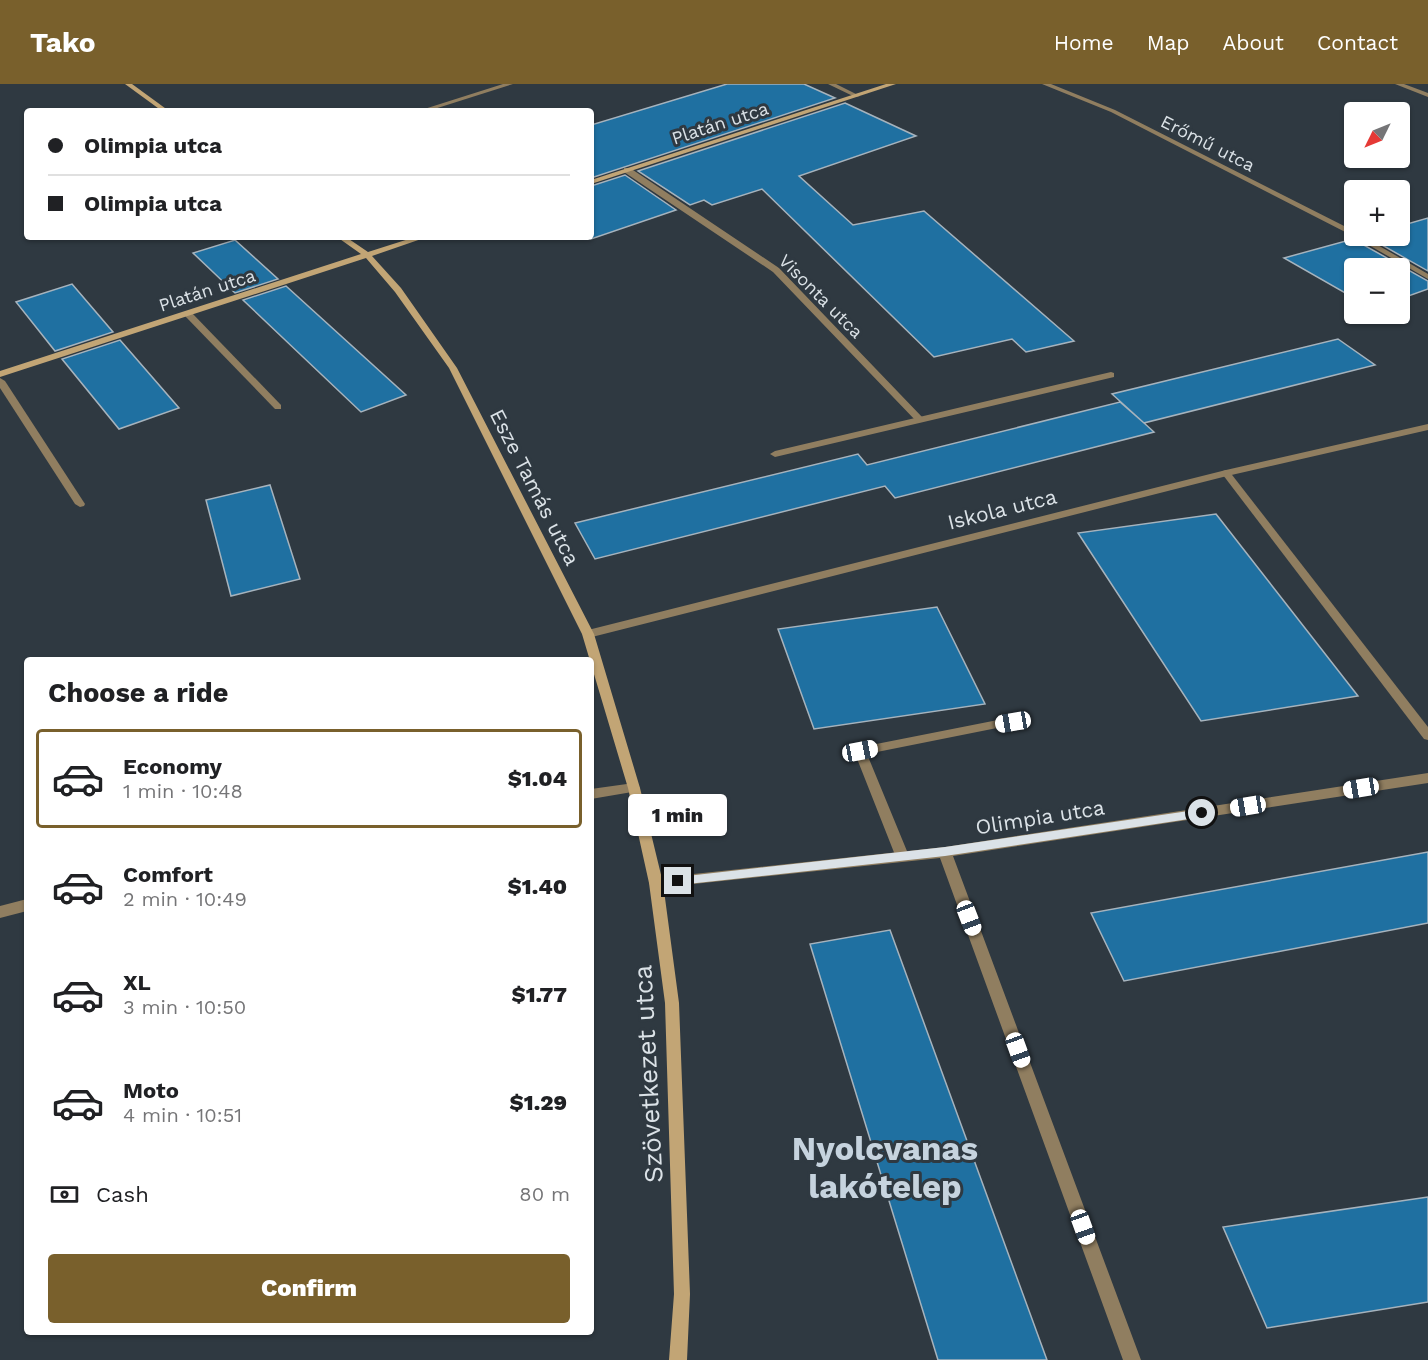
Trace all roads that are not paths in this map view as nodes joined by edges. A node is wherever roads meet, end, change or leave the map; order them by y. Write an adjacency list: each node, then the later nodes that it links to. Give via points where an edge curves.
1 (129, 84): 9 (street)
2 (510, 84): 10 (street)
3 (831, 84): 8 (street)
4 (893, 84): 8 (street, Platán utca)
5 (1045, 84): 13 (street, Erőmű utca, via 1113,111)
6 (1398, 84): 7 (street)
7 (1428, 95)
8 (857, 96): 11 (street, Platán utca)
9 (162, 108)
10 (431, 108)
11 (627, 170): 12 (street, Platán utca); 24 (street, Visonta utca, via 776,270)
12 (594, 181)
13 (1344, 229)
14 (345, 240): 17 (street, Esze Tamás utca)
15 (414, 240): 17 (street, Platán utca)
16 (1375, 246): 18 (street, Erőmű utca)
17 (367, 255): 19 (street, Platán utca); 29 (street, Esze Tamás utca, via 398,290 453,368)
18 (1428, 277)
19 (188, 314): 20 (street, Platán utca); 23 (street)
20 (0, 374)
21 (1111, 375): 24 (street)
22 (0, 381): 28 (street)
23 (278, 406)
24 (920, 420): 26 (street)
25 (1428, 427): 27 (street, Iskola utca)
26 (774, 453)
27 (1226, 473): 29 (street, Iskola utca); 31 (street)
28 (80, 504)
29 (588, 633): 33 (street, Esze Tamás utca)
30 (1013, 722): 36 (street, via 860,751)
31 (1428, 736)
32 (1428, 778): 35 (street, Olimpia utca)
33 (634, 788): 34 (street); 37 (street, Szövetkezet utca)
34 (594, 794)
35 (945, 852): 36 (street, Olimpia utca); 41 (street)
36 (902, 856): 37 (street, Olimpia utca)
37 (656, 883): 40 (street, Szövetkezet utca, via 672,1003 682,1294)
38 (24, 906): 39 (street)
39 (0, 912)
40 (678, 1360)
41 (1132, 1360)

